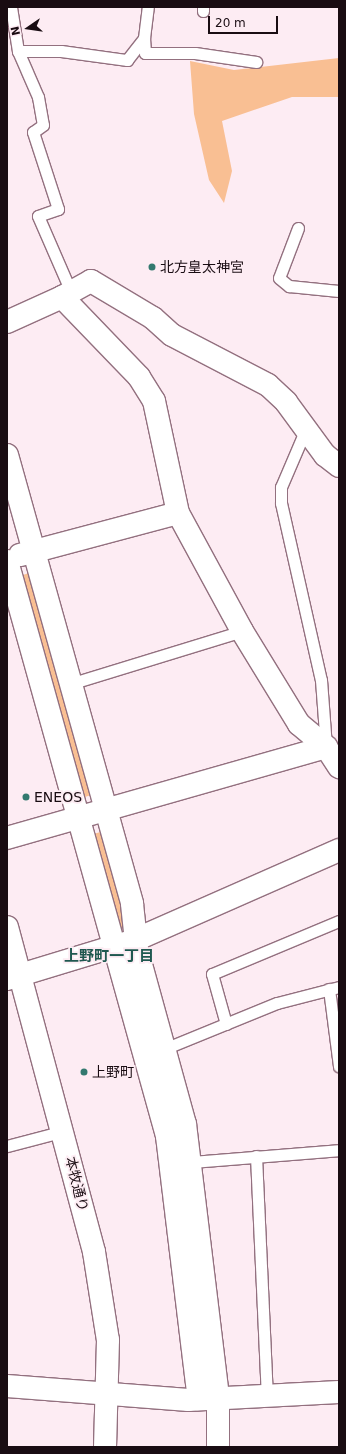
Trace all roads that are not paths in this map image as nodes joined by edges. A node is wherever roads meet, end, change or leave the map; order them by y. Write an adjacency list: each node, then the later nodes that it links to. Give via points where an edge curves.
1 (11, 7): 4 (lane)
2 (148, 7): 3 (lane)
3 (144, 38): 4 (lane, via 127,60 61,51); 5 (lane, via 145,53 195,53)
4 (18, 51): 8 (lane, via 38,97 43,125 33,132 58,209 38,216)
5 (256, 62)
6 (298, 228): 7 (lane, via 279,278 289,286)
7 (339, 291)
8 (67, 294): 9 (street); 10 (street, via 91,281 117,294 172,336 268,385 286,402); 13 (street, via 139,377 154,400)
9 (7, 322)
10 (305, 431): 12 (street); 18 (lane, via 281,487 281,503 321,680)
11 (7, 455): 14 (street)
12 (339, 466)
13 (178, 513): 14 (street); 16 (street)
14 (33, 552): 15 (street); 17 (street)
15 (7, 560): 21 (street)
16 (242, 631): 17 (lane); 18 (street, via 299,724)
17 (70, 684): 20 (street)
18 (326, 747): 19 (street); 20 (street)
19 (339, 767)
20 (106, 811): 21 (street); 26 (street, via 132,904)
21 (79, 816): 22 (street); 27 (street)
22 (7, 838)
23 (339, 850): 26 (street)
24 (339, 921): 30 (lane, via 212,974)
25 (7, 927): 28 (street, 本牧通り)
26 (135, 940): 27 (street); 31 (street)
27 (115, 948): 28 (street); 42 (street, via 169,1148)
28 (14, 977): 33 (street, 本牧通り)
29 (334, 988): 30 (lane, via 277,1003); 32 (lane)
30 (226, 1024): 31 (lane)
31 (164, 1049): 37 (street, via 185,1124)
32 (339, 1066)
33 (64, 1131): 34 (lane); 40 (street, 本牧通り, via 102,1297)
34 (7, 1146)
35 (339, 1150): 36 (lane)
36 (256, 1156): 37 (lane); 41 (lane)
37 (191, 1162): 42 (street)
38 (7, 1386): 40 (street)
39 (339, 1392): 41 (street)
40 (109, 1394): 42 (street); 43 (street, 本牧通り)
41 (267, 1394): 42 (street)
42 (208, 1399): 44 (street)
43 (105, 1447)
44 (218, 1447)

